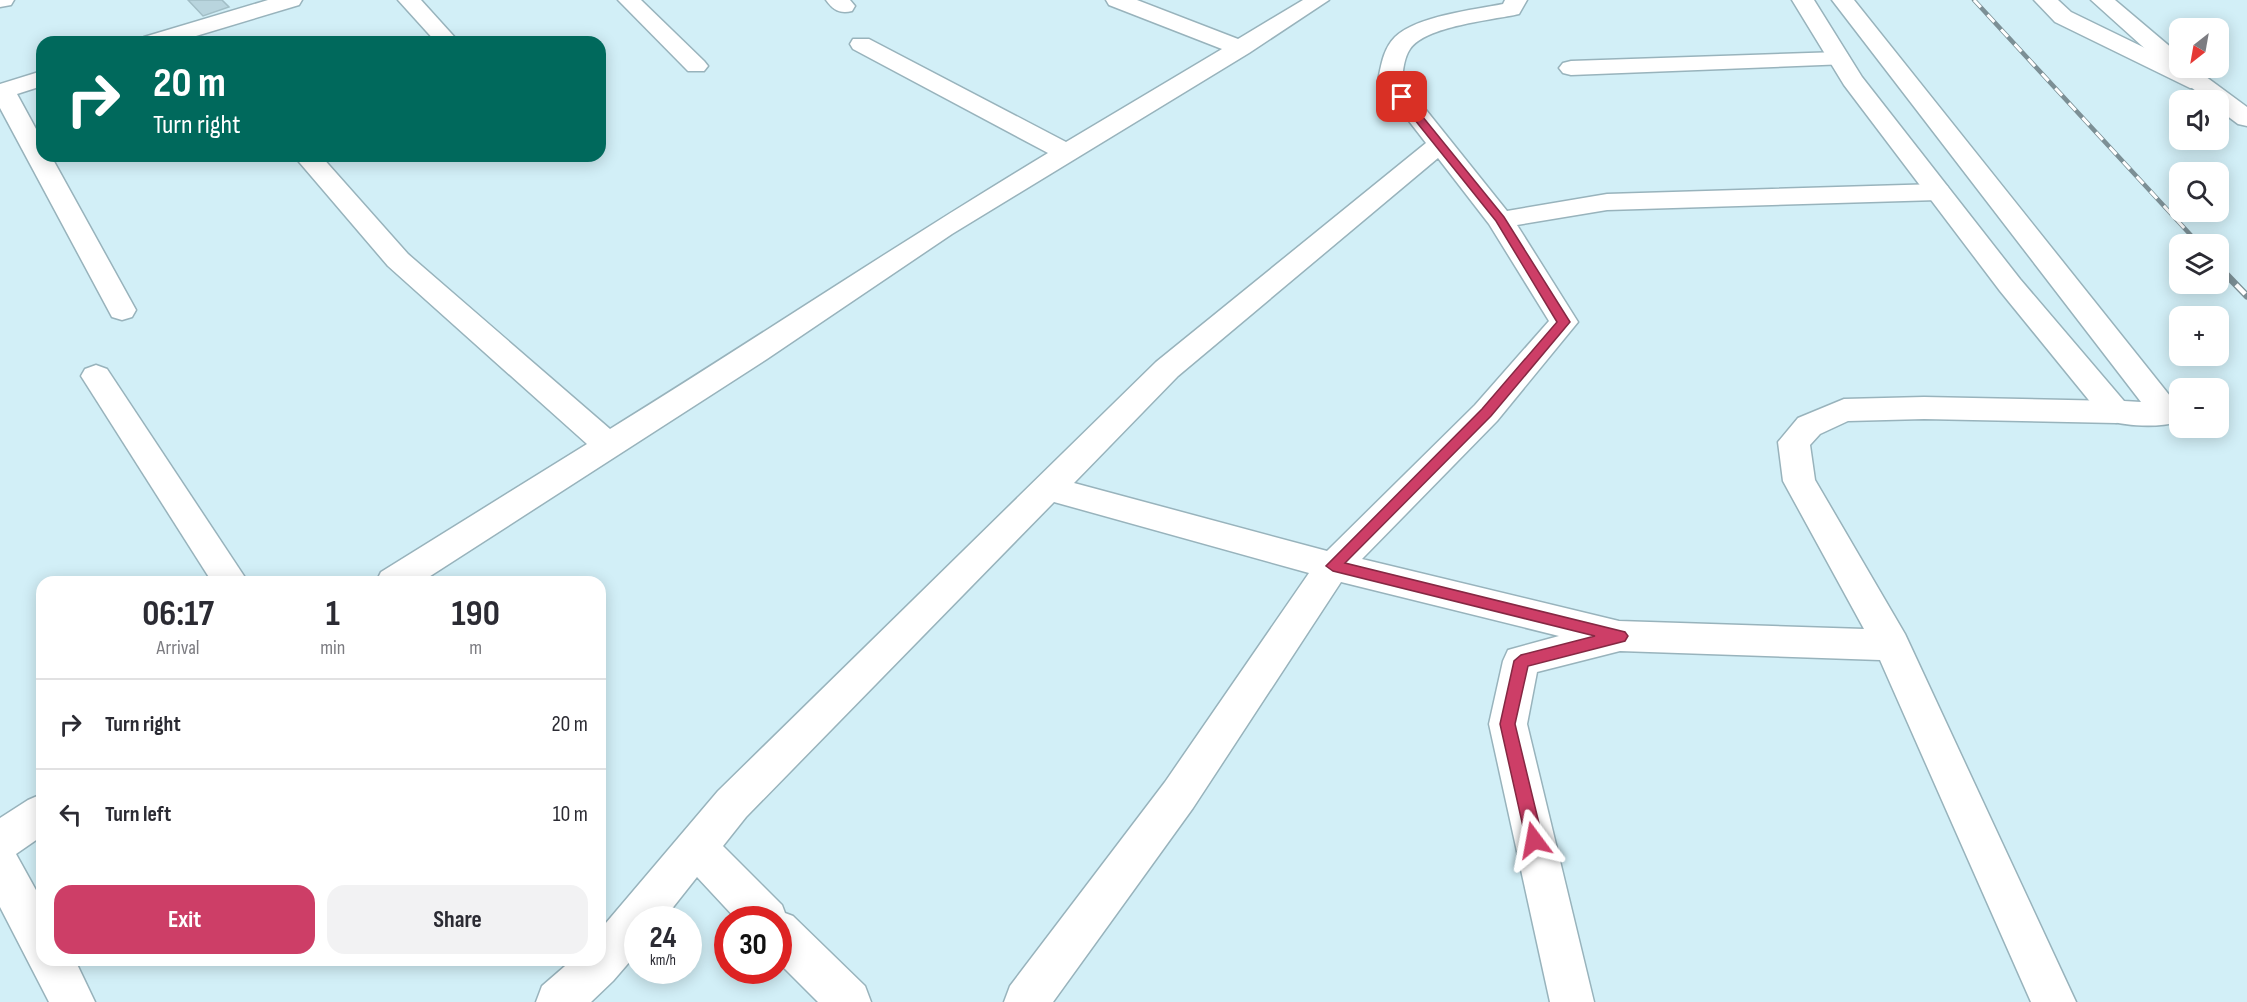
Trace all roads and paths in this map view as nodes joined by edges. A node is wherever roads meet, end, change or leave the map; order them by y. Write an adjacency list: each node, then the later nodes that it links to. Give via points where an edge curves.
1 (291, 0): 11 (street)
2 (409, 0): 13 (street)
3 (629, 0): 19 (street)
4 (1117, 0): 15 (street)
5 (1318, 0): 15 (street)
6 (1516, 0): 25 (street, via 1511,9 1463,18 1403,42 1393,62 1390,81)
7 (1803, 0): 17 (street)
8 (1843, 0): 34 (street, via 2167,414)
9 (2045, 0): 18 (street, via 2063,17)
10 (2102, 0): 16 (street)
11 (239, 7): 12 (street)
12 (208, 34)
13 (442, 36)
14 (861, 44): 26 (street)
15 (1241, 48): 26 (street)
16 (2169, 57)
17 (1839, 59): 20 (street); 30 (street)
18 (2169, 64)
19 (696, 66)
20 (1571, 68)
21 (2194, 78): 24 (street)
22 (36, 80): 23 (street)
23 (2, 92): 27 (street)
24 (2247, 119)
25 (1439, 145): 31 (street); 36 (street, via 1167,369)
26 (1067, 153): 35 (street, via 943,228)
27 (36, 154)
28 (41, 162): 32 (street)
29 (311, 162): 35 (street, via 398,260)
30 (1938, 192): 31 (street, via 1607,202); 34 (street)
31 (1500, 220): 37 (street, via 1564,322 1486,413)
32 (122, 310)
33 (96, 376): 38 (street)
34 (2116, 412): 41 (street, via 1844,410 1809,426 1794,442 1799,481)
35 (609, 446): 39 (street)
36 (1047, 488): 37 (street); 44 (street, via 732,804)
37 (1333, 566): 40 (street); 55 (street, via 1179,795)
38 (227, 576)
39 (403, 576)
40 (1620, 636): 41 (street); 56 (street, via 1521,661 1508,724)
41 (1892, 645): 57 (street)
42 (36, 817): 43 (street)
43 (0, 841)
44 (696, 847): 46 (street); 49 (street)
45 (0, 864): 47 (street)
46 (753, 906)
47 (36, 933)
48 (792, 945): 54 (street)
49 (606, 956)
50 (54, 966): 52 (street)
51 (598, 966): 53 (street)
52 (73, 1002)
53 (558, 1002)
54 (849, 1002)
55 (1026, 1002)
56 (1572, 1002)
57 (2054, 1002)

